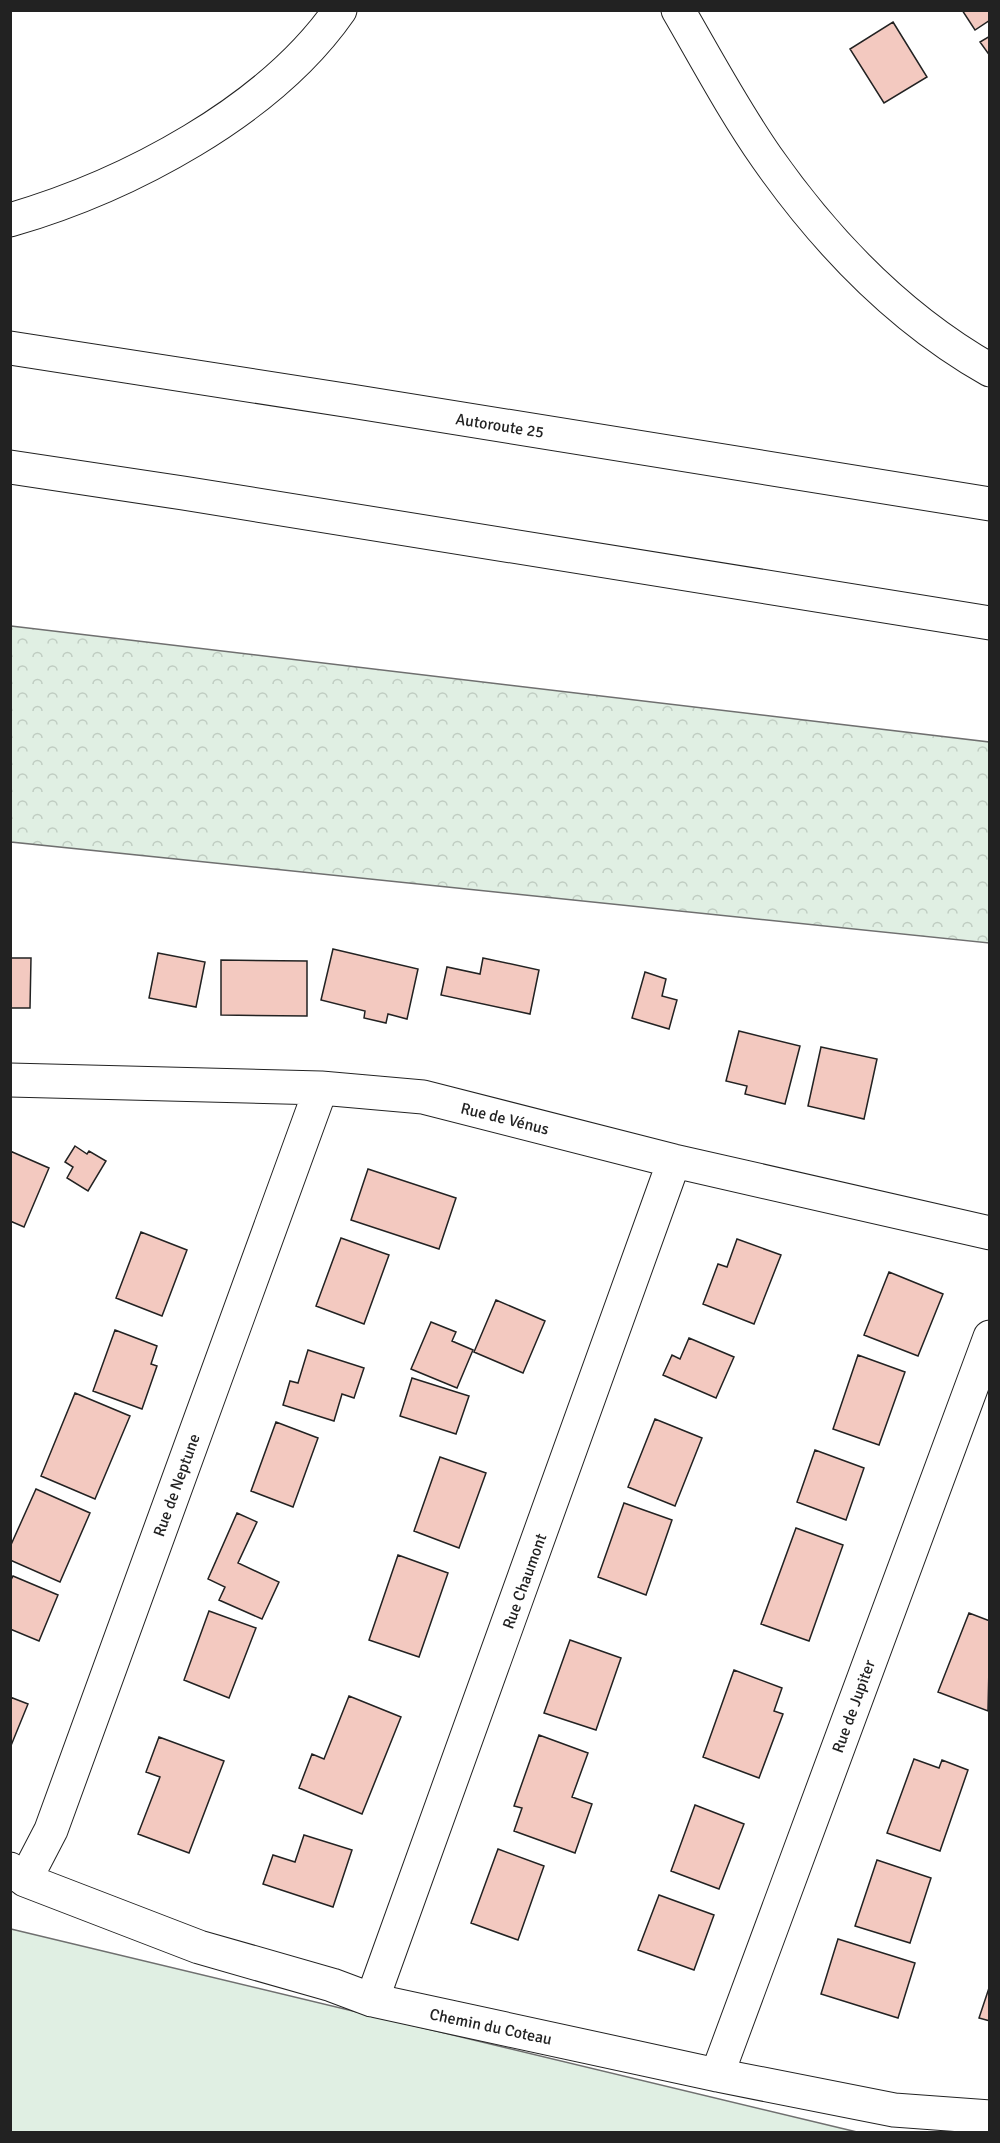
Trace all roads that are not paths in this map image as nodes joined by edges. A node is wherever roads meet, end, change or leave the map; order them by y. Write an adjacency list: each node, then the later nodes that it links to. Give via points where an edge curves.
1 (340, 10): 3 (main road, via 310,47 279,76 204,134 83,196)
2 (678, 10): 5 (main road, via 767,158 823,230 891,298 949,344)
3 (10, 220)
4 (10, 348): 9 (main road, Autoroute 25)
5 (990, 370)
6 (10, 467): 8 (main road)
7 (10, 484): 8 (main road)
8 (183, 493): 10 (main road)
9 (990, 504)
10 (990, 623)
11 (10, 1080): 12 (main road, Rue de Vénus)
12 (321, 1088): 13 (main road, Rue de Vénus, via 423,1097); 16 (main road, Rue de Neptune, via 51,1830)
13 (674, 1161): 14 (main road, Rue de Vénus); 17 (main road, Rue Chaumont)
14 (990, 1233)
15 (990, 1337): 18 (main road, Rue de Jupiter)
16 (18, 1875): 17 (main road, Chemin du Coteau, via 199,1947)
17 (372, 2000): 18 (main road, Chemin du Coteau)
18 (717, 2075): 19 (main road, Chemin du Coteau, via 894,2110)
19 (990, 2117)

